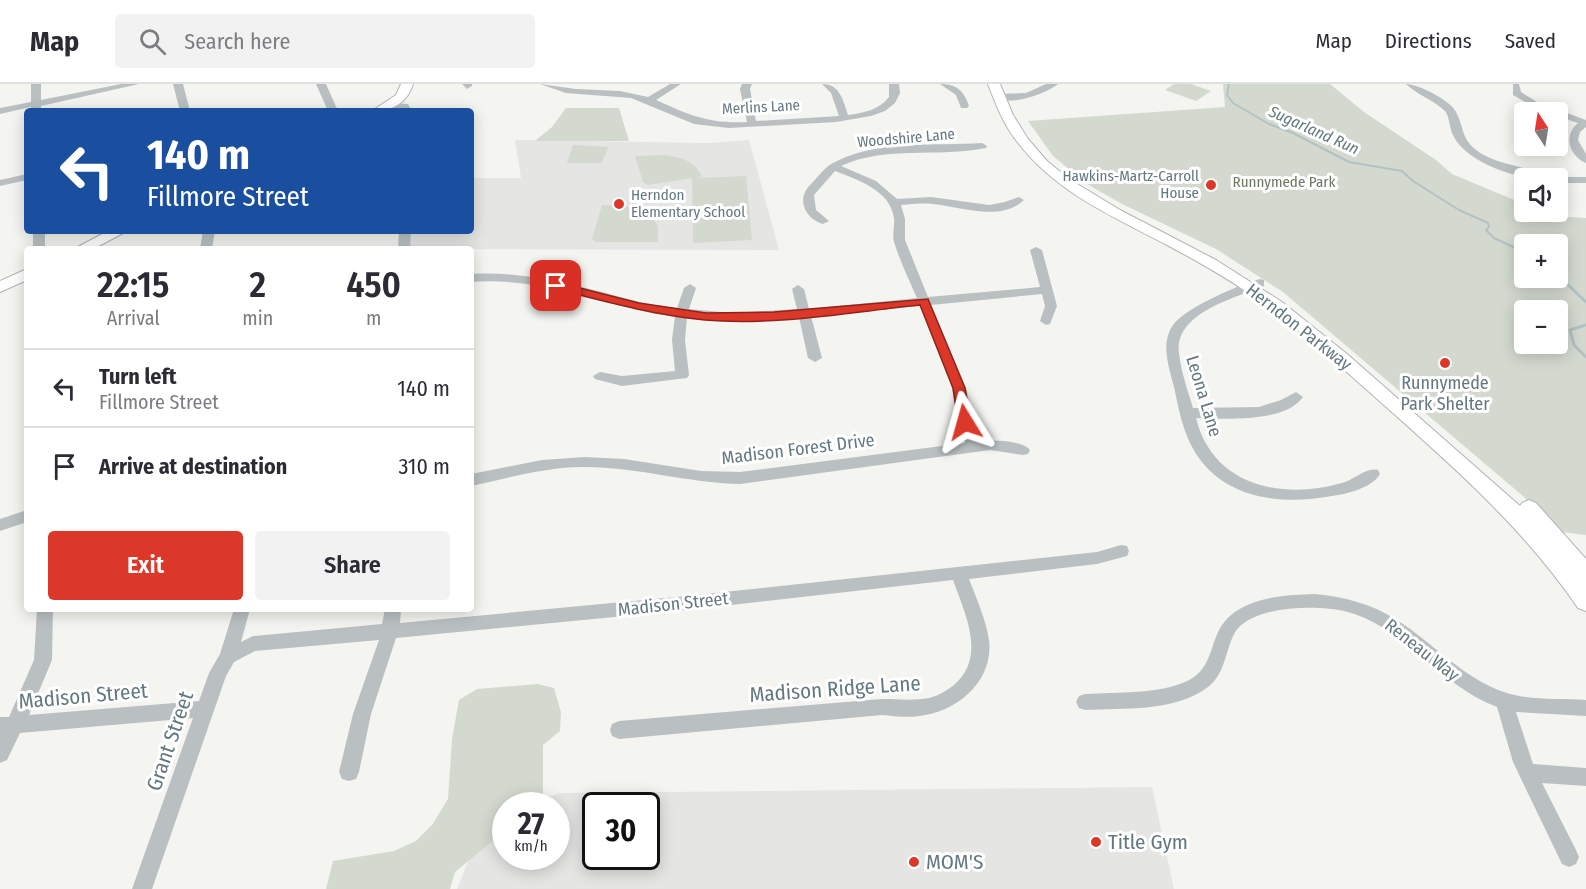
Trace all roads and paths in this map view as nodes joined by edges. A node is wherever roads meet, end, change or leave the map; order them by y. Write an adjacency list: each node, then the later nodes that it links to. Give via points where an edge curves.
1 (36, 84): 19 (street)
2 (134, 84): 19 (street)
3 (178, 84): 21 (street)
4 (321, 84): 22 (street)
5 (407, 84): 23 (main road)
6 (415, 84): 24 (main road)
7 (545, 84): 17 (street, Merlins Lane, via 567,91 624,94)
8 (676, 84): 17 (street)
9 (747, 84): 28 (street)
10 (894, 84): 26 (street, Merlins Lane, via 896,93 888,105 869,114)
11 (945, 84): 18 (street, via 960,94)
12 (1053, 84): 16 (street, via 1028,96)
13 (1411, 84): 32 (street, via 1450,110 1458,136 1472,152)
14 (826, 86): 26 (street, via 835,92)
15 (1516, 86): 27 (street, via 1516,93 1525,100)
16 (1001, 91): 45 (main road, Herndon Parkway, via 1006,114 1029,148 1065,184 1103,208)
17 (650, 100): 28 (street, Merlins Lane, via 696,122)
18 (964, 105)
19 (36, 107)
20 (24, 108): 25 (street)
21 (184, 108)
22 (332, 108)
23 (396, 108)
24 (397, 108)
25 (0, 111)
26 (844, 118): 28 (street, Merlins Lane)
27 (1586, 123): 30 (street, via 1575,130 1572,139 1575,149)
28 (752, 124)
29 (982, 146): 31 (street, Woodshire Lane, via 865,155)
30 (1586, 160)
31 (833, 167): 38 (street, via 874,184); 39 (street, Woodshire Lane, via 812,189 808,199 812,212)
32 (1514, 170)
33 (24, 178): 36 (street)
34 (1568, 180): 35 (street)
35 (1586, 180)
36 (0, 183)
37 (1019, 200): 38 (street, via 992,208 937,201)
38 (894, 203): 50 (street, via 900,221 899,240)
39 (823, 221)
40 (114, 234): 41 (main road)
41 (88, 246)
42 (1036, 250): 49 (street)
43 (24, 275): 46 (main road)
44 (474, 278): 51 (street, via 525,278 639,307)
45 (1255, 285): 57 (street, Leona Lane, via 1192,313 1174,335 1172,352); 66 (main road, Herndon Parkway, via 1318,326 1500,480); 67 (main road, Herndon Parkway, via 1504,501 1550,551)
46 (0, 287)
47 (690, 288): 51 (street)
48 (798, 288): 52 (street)
49 (1046, 290): 50 (street); 53 (street, via 1051,306)
50 (924, 302): 52 (street); 58 (street, via 959,388)
51 (679, 313): 52 (street, via 733,317); 55 (street, via 682,375 622,381)
52 (802, 314): 54 (street)
53 (1046, 321)
54 (814, 358)
55 (600, 376)
56 (1296, 397): 57 (street, via 1275,409)
57 (1187, 413): 60 (street, Leona Lane, via 1198,444 1221,473 1262,494 1306,495 1356,486)
58 (974, 447): 59 (street, Madison Forest Drive, via 1003,445); 61 (street, Madison Forest Drive, via 741,478 702,477 586,462 551,464)
59 (1023, 450)
60 (1373, 474)
61 (474, 479)
62 (24, 517): 63 (street)
63 (0, 525)
64 (1120, 551): 65 (street, Madison Street, via 1097,558)
65 (959, 573): 71 (street, Madison Street); 78 (street, Madison Ridge Lane, via 980,642 978,667 966,688 943,701 920,708 882,707)
66 (1586, 574)
67 (1586, 602)
68 (45, 612): 77 (street, via 44,660)
69 (241, 612): 72 (street, Grant Street)
70 (393, 612): 71 (street)
71 (391, 630): 72 (street, Madison Street, via 253,644); 80 (street, via 368,696)
72 (228, 657): 76 (street, Grant Street)
73 (1505, 701): 74 (street, Reneau Way, via 1458,678 1408,635 1381,618 1350,605 1317,601 1265,606 1240,618 1228,629 1213,670 1192,688 1174,694); 75 (street, Reneau Way); 81 (street, via 1512,738)
74 (1085, 702)
75 (1586, 708)
76 (205, 709): 77 (street, Madison Street); 84 (street, Grant Street)
77 (7, 725): 79 (street)
78 (619, 729)
79 (0, 754)
80 (349, 772)
81 (1528, 773): 82 (street); 83 (street)
82 (1586, 777)
83 (1569, 857)
84 (142, 889)

